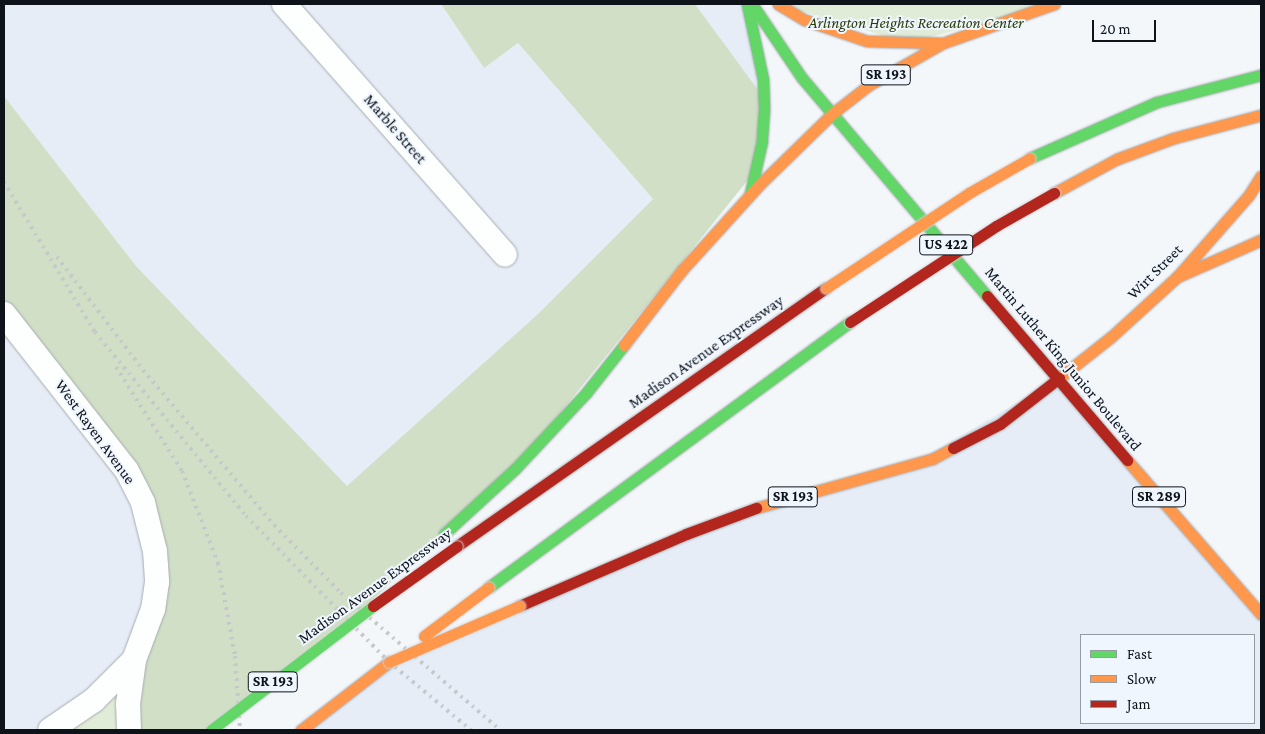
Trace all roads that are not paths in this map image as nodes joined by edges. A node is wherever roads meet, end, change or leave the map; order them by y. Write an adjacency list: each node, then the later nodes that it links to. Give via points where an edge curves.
1 (284, 4): 13 (street, Marble Street)
2 (747, 4): 11 (main road, via 763,79 764,109 762,141)
3 (752, 4): 8 (main road, Martin Luther King Junior Boulevard / US 422, via 802,78)
4 (778, 4): 6 (main road, via 805,20 868,41)
5 (1054, 4): 6 (main road)
6 (943, 43): 8 (main road, SR 193, via 869,85)
7 (1261, 75): 20 (main road, Madison Avenue Expressway, bridge, via 1157,102 1030,158 969,193 826,288)
8 (833, 113): 11 (main road, SR 193); 16 (main road, Martin Luther King Junior Boulevard / US 422)
9 (1261, 115): 22 (main road, bridge, via 1226,123 1117,160 996,226 850,322)
10 (1261, 176): 14 (main road, Wirt Street, via 1250,195)
11 (750, 196): 17 (main road, SR 193, via 682,270 586,393 515,469)
12 (1261, 240): 14 (main road)
13 (505, 255)
14 (1177, 277): 16 (main road, Wirt Street, via 1111,337)
15 (4, 314): 21 (street, West Rayen Avenue, via 111,449 127,471 143,503 152,532 156,582 153,609)
16 (1059, 378): 19 (main road, Martin Luther King Junior Boulevard / SR 289); 22 (main road, SR 193, bridge, via 1000,424 939,456 755,508 686,534)
17 (440, 537)
18 (415, 560): 20 (main road, SR 193, bridge)
19 (1261, 614)
20 (336, 633): 25 (main road, Madison Avenue Expressway / SR 193, bridge)
21 (134, 660): 23 (street, West Rayen Avenue, via 94,700); 24 (street, via 128,704)
22 (389, 662): 26 (main road, SR 193)
23 (50, 730)
24 (129, 730)
25 (211, 730)
26 (301, 730)

